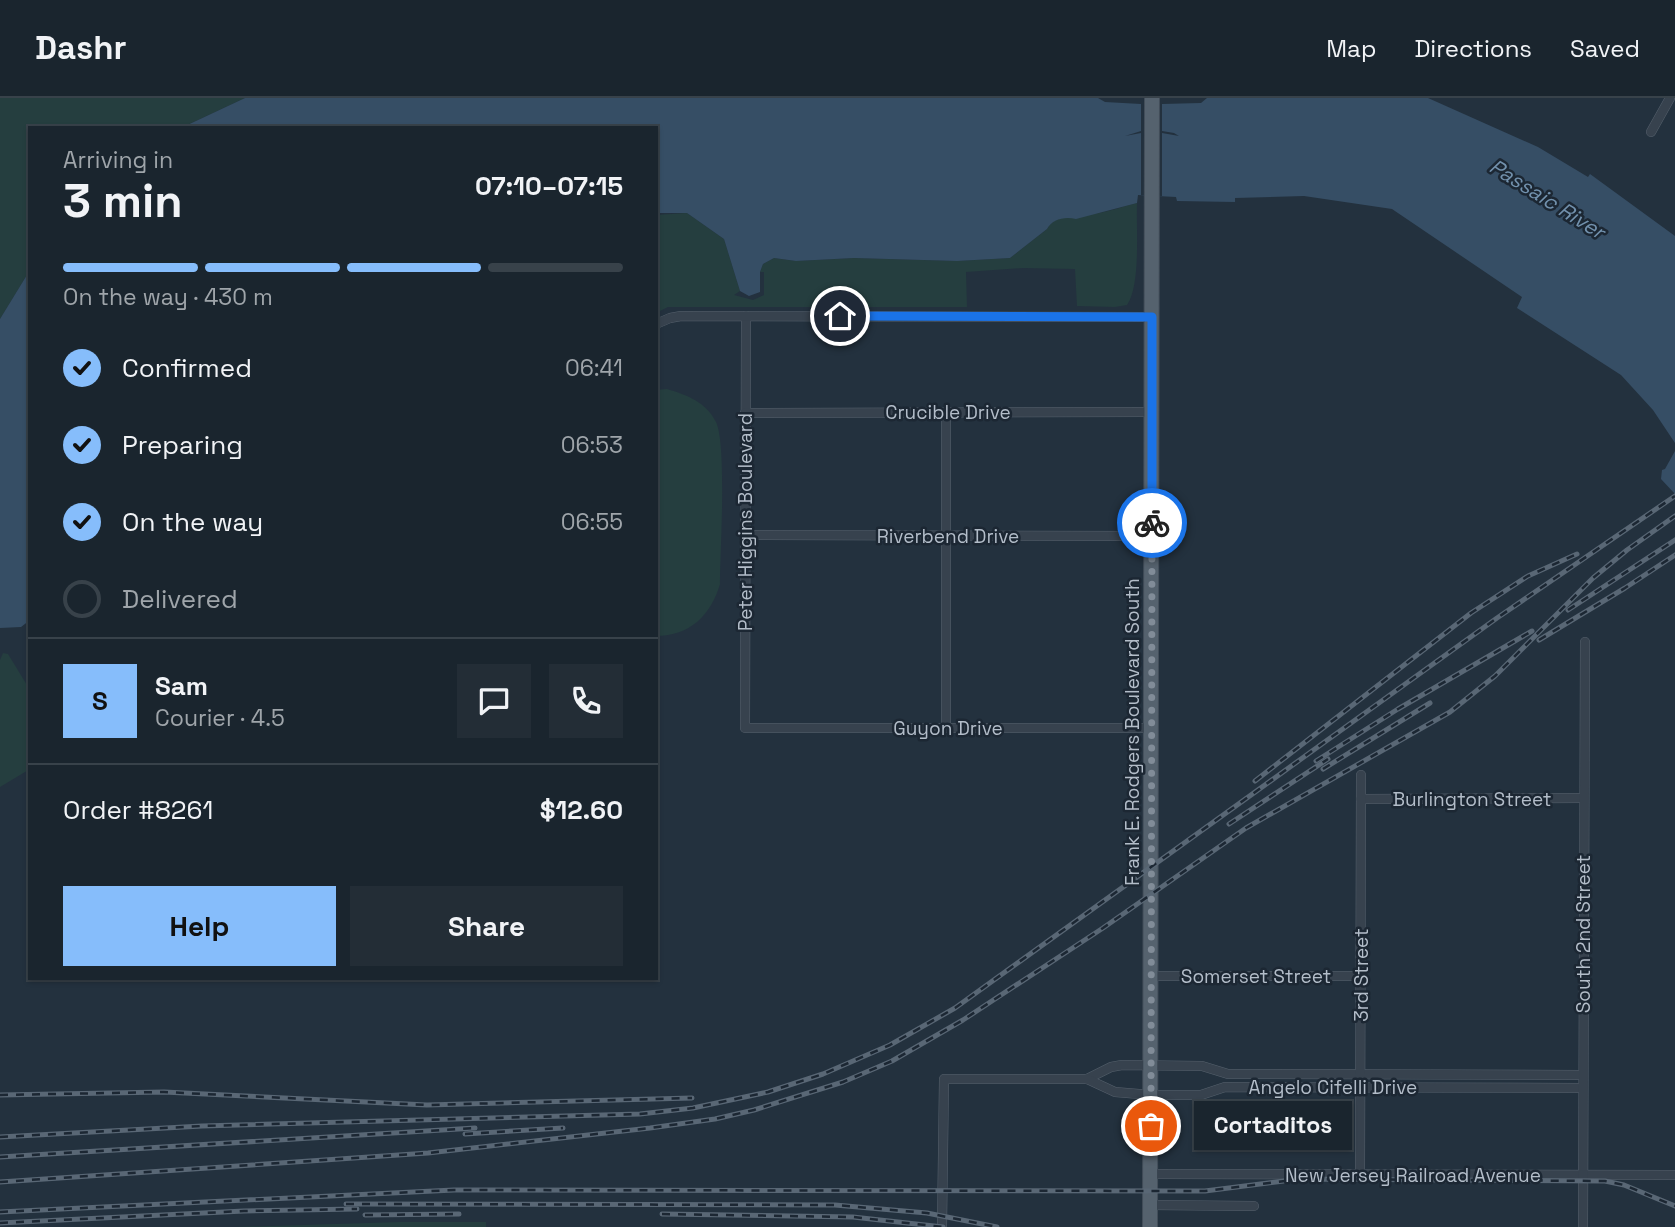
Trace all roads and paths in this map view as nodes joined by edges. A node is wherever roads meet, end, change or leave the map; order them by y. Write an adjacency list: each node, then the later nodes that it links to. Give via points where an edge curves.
1 (1152, 98): 5 (main road)
2 (1670, 98): 3 (street)
3 (1651, 132)
4 (746, 316): 5 (street); 6 (street, via 681,316); 9 (street, Peter Higgins Boulevard)
5 (1152, 317): 8 (main road)
6 (658, 323)
7 (946, 412): 8 (street, Crucible Drive); 9 (street, Crucible Drive); 11 (street)
8 (1152, 412): 12 (main road, Frank E. Rodgers Boulevard South)
9 (745, 413): 10 (street, Peter Higgins Boulevard)
10 (746, 536): 11 (street, Riverbend Drive); 14 (street, Peter Higgins Boulevard)
11 (945, 536): 12 (street, Riverbend Drive); 15 (street)
12 (1151, 536): 16 (main road, Frank E. Rodgers Boulevard South)
13 (1585, 642): 18 (street, South 2nd Street)
14 (745, 727): 15 (street, Guyon Drive)
15 (946, 728): 16 (street, Guyon Drive)
16 (1151, 728): 20 (main road, Frank E. Rodgers Boulevard South)
17 (1361, 775): 19 (street, 3rd Street)
18 (1584, 798): 19 (street, Burlington Street); 24 (street, South 2nd Street)
19 (1361, 799): 21 (street, 3rd Street)
20 (1152, 974): 21 (street, Somerset Street); 22 (main road, Frank E. Rodgers Boulevard South)
21 (1361, 976): 23 (street, 3rd Street)
22 (1151, 1065): 23 (street, Angelo Cifelli Drive, via 1202,1066 1228,1074); 25 (street, Angelo Cifelli Drive, via 1117,1066); 28 (main road, Frank E. Rodgers Boulevard South)
23 (1361, 1074): 24 (street, Angelo Cifelli Drive); 26 (street, 3rd Street)
24 (1583, 1075): 27 (street, South 2nd Street)
25 (1087, 1079): 28 (street, Angelo Cifelli Drive, via 1115,1091); 35 (street, Angelo Cifelli Drive, via 944,1079)
26 (1360, 1087): 27 (street, Angelo Cifelli Drive); 28 (street, Angelo Cifelli Drive, via 1225,1087 1201,1095); 30 (street, 3rd Street)
27 (1583, 1088): 31 (street, South 2nd Street)
28 (1151, 1095): 29 (main road, Frank E. Rodgers Boulevard South)
29 (1150, 1174): 30 (street, New Jersey Railroad Avenue); 33 (main road, Frank E. Rodgers Boulevard South)
30 (1360, 1175): 31 (street, New Jersey Railroad Avenue)
31 (1583, 1175): 32 (street, New Jersey Railroad Avenue); 37 (street, South 2nd Street)
32 (1675, 1175)
33 (1150, 1205): 34 (street); 36 (main road, Frank E. Rodgers Boulevard South)
34 (1254, 1206)
35 (942, 1227)
36 (1150, 1227)
37 (1583, 1227)

